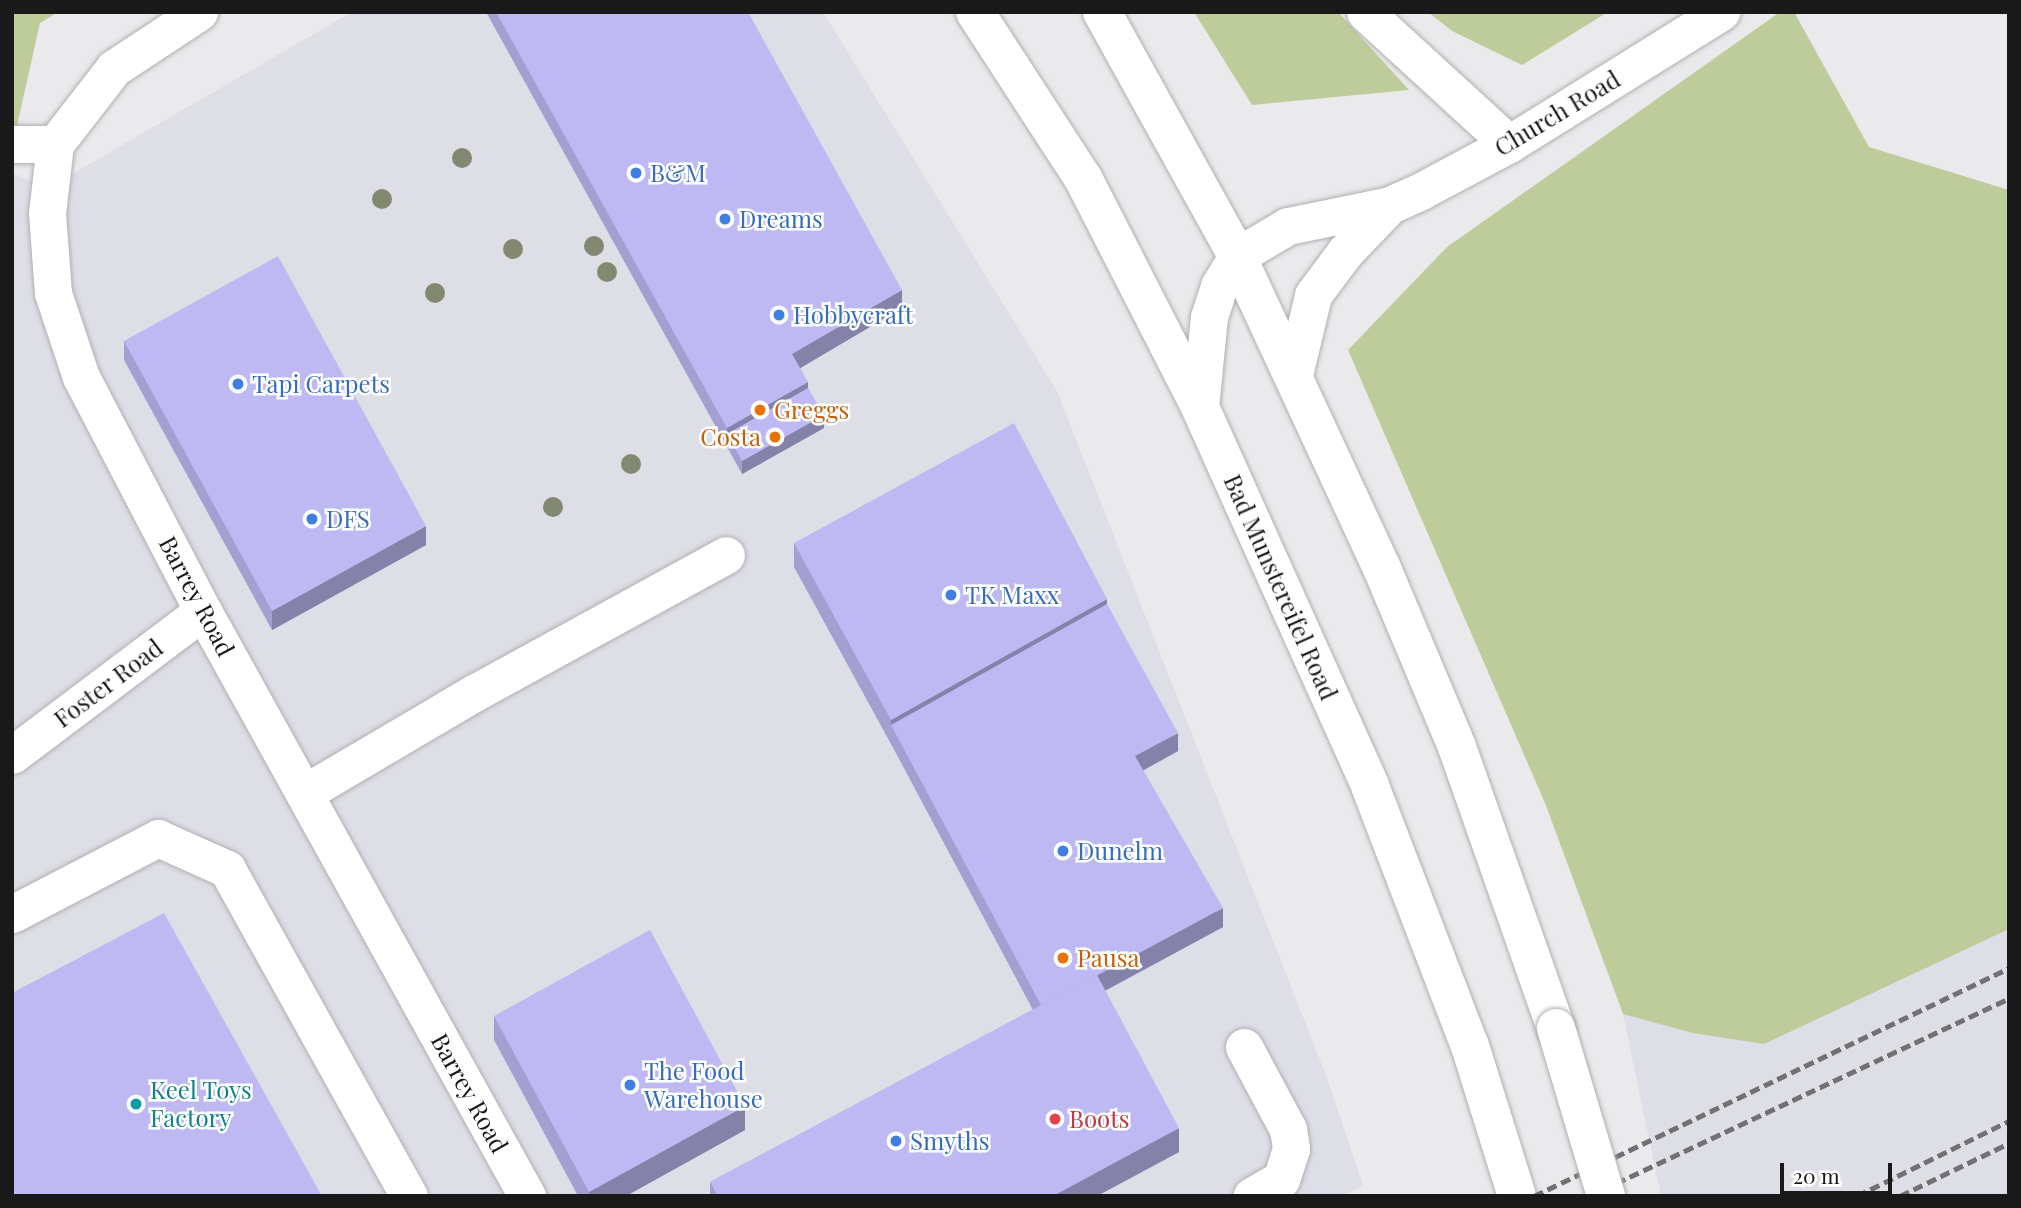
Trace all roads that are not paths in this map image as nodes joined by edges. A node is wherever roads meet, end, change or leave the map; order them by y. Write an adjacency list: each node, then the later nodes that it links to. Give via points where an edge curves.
1 (200, 12): 7 (street, via 114,68)
2 (975, 12): 12 (highway, Bad Munstereifel Road, via 1083,178)
3 (1102, 12): 10 (highway)
4 (1365, 12): 8 (street)
5 (1721, 12): 8 (street, Church Road)
6 (12, 144): 7 (street)
7 (55, 144): 14 (street, Barrey Road, via 47,213 53,293 81,377)
8 (1509, 144): 9 (street, Church Road)
9 (1390, 205): 10 (street, Church Road, via 1287,226); 11 (street, Church Road, via 1345,252 1313,295)
10 (1237, 256): 11 (highway); 12 (street, Church Road, via 1219,286 1209,317)
11 (1294, 375): 23 (highway, bridge, via 1457,747 1556,1028)
12 (1200, 407): 22 (highway, Bad Munstereifel Road, via 1370,786 1470,1046)
13 (726, 555): 16 (street, via 488,685)
14 (203, 611): 15 (street, Foster Road); 16 (street, Barrey Road)
15 (12, 755)
16 (306, 792): 20 (street, Barrey Road)
17 (12, 914): 19 (street, via 158,838 227,869)
18 (1244, 1047): 21 (street, via 1287,1129 1291,1149 1281,1179)
19 (410, 1196)
20 (527, 1196)
21 (1251, 1196)
22 (1517, 1196)
23 (1606, 1196)

